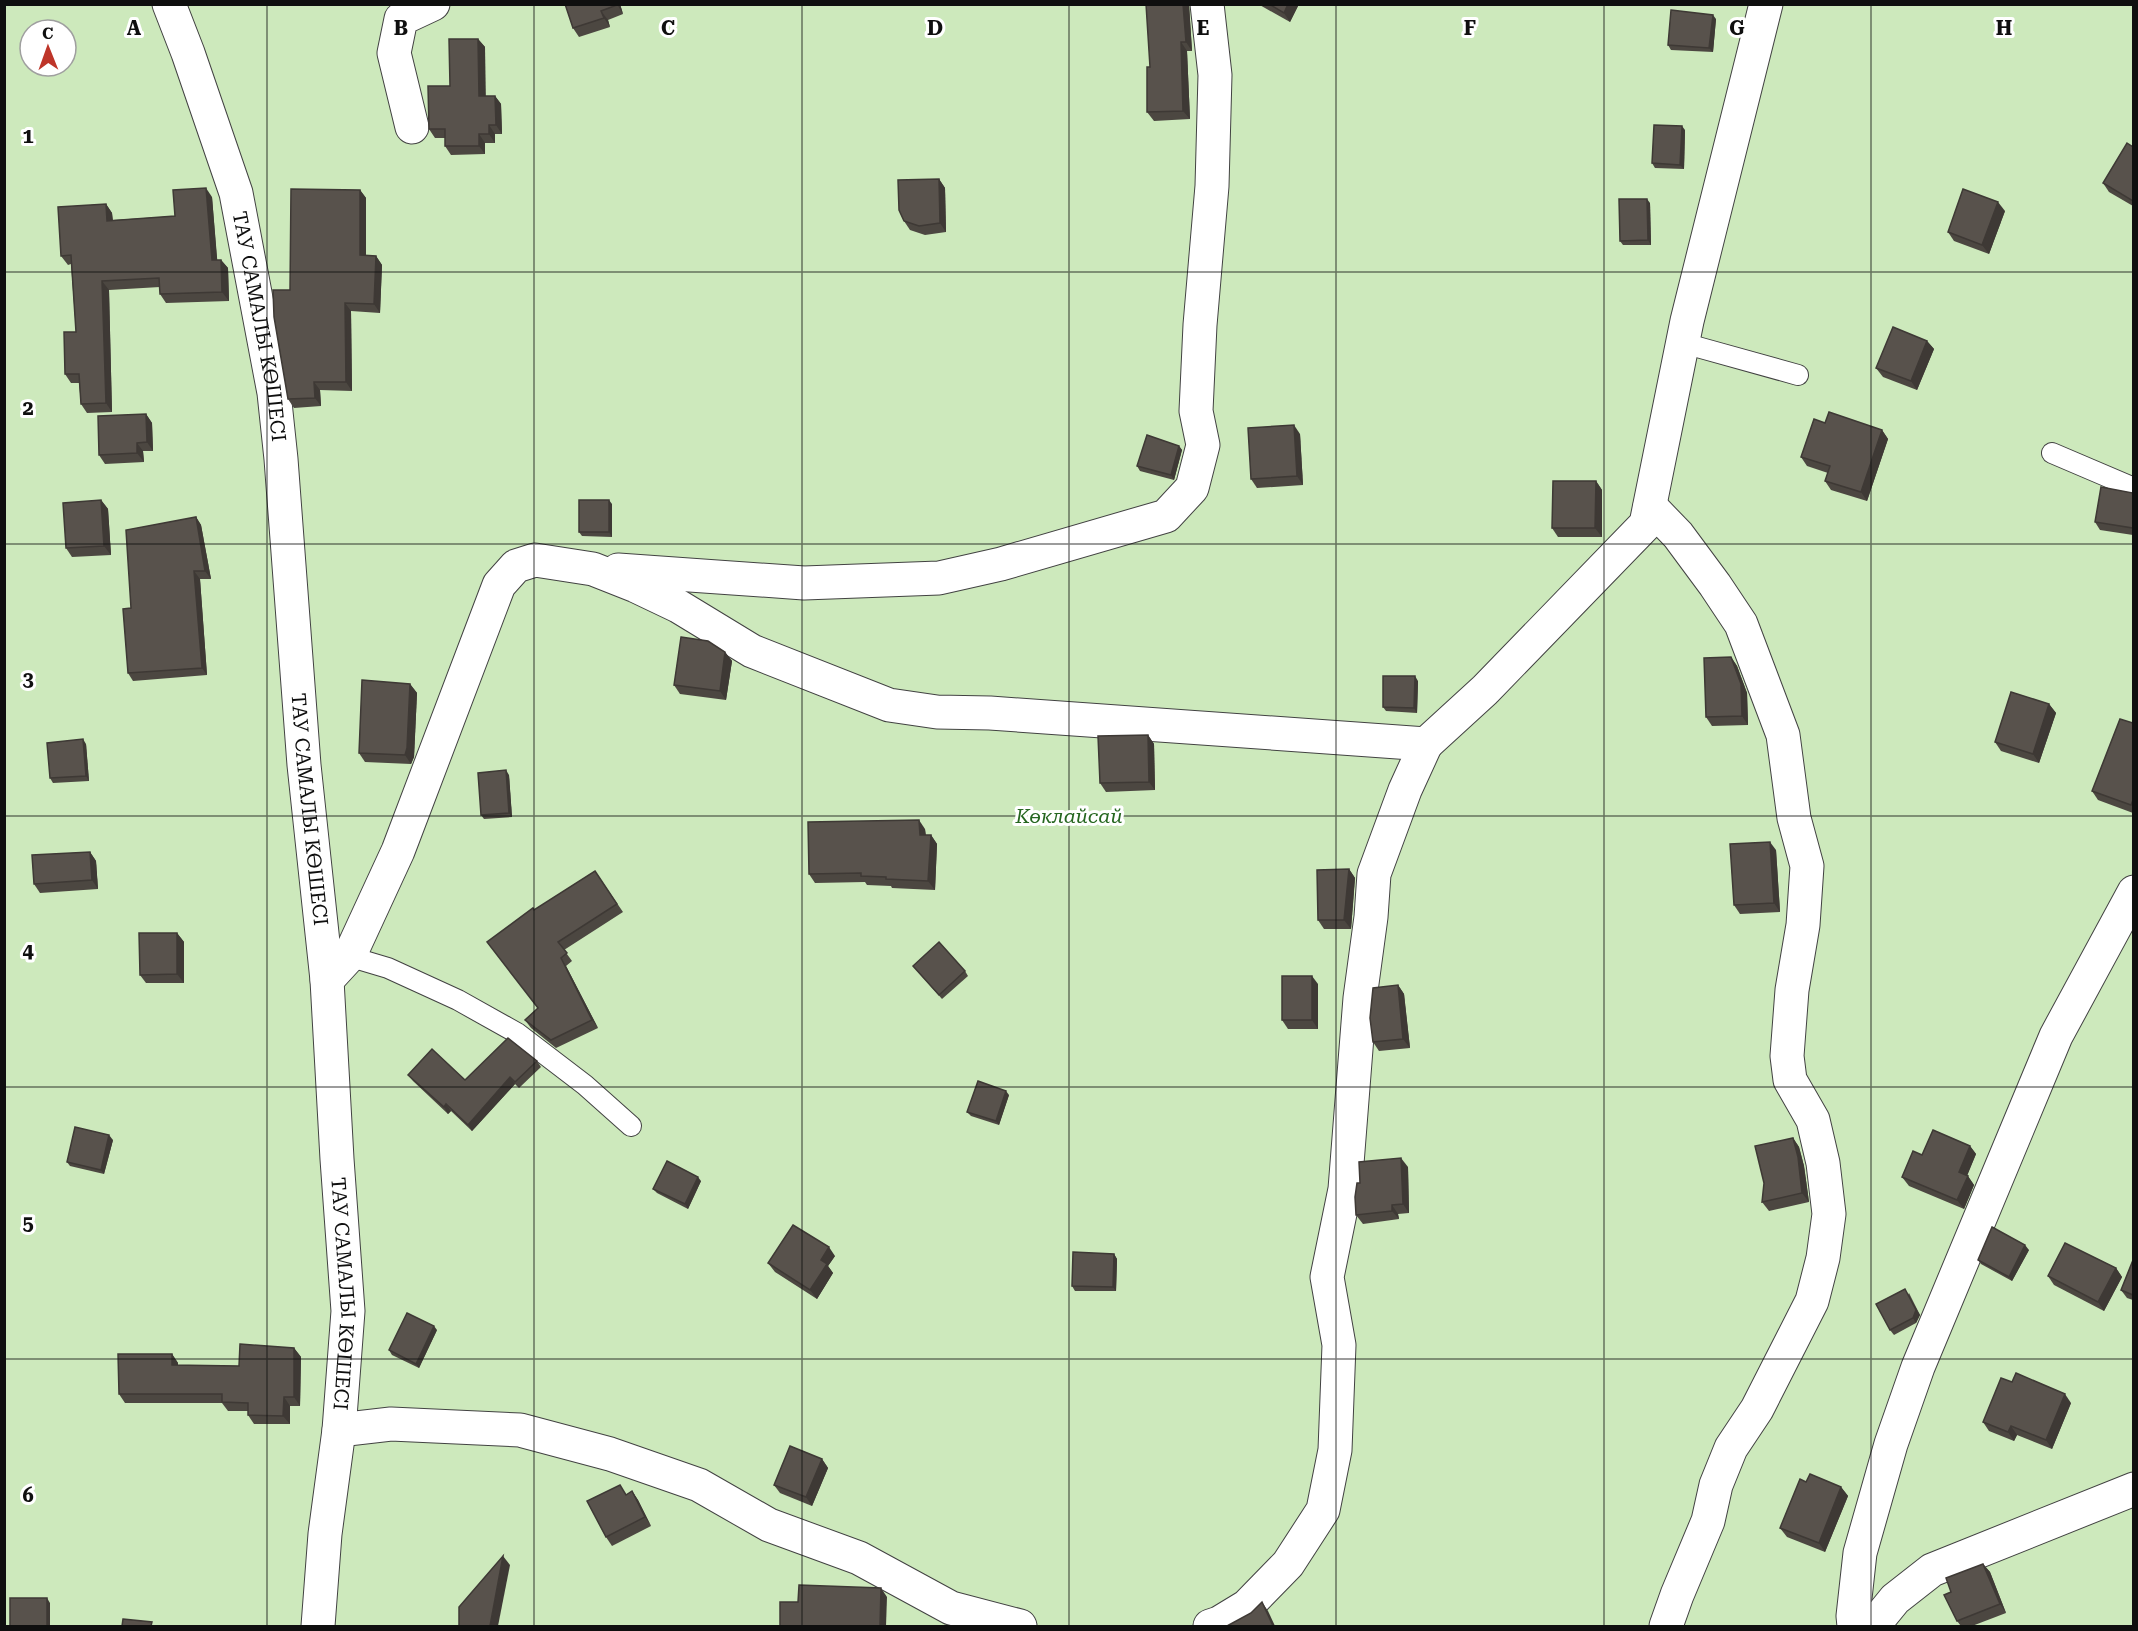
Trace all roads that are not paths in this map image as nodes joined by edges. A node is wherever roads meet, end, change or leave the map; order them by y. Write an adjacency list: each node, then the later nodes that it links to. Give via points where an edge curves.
1 (169, 4): 14 (street, ТАУ САМАЛЫ КӨШЕСІ, via 236,193 273,393 304,765)
2 (433, 4): 5 (street, via 401,19 394,53)
3 (1207, 4): 11 (street, via 1215,75 1212,186 1196,411 1203,445 1192,488 1166,516 939,578 804,583 635,570)
4 (1766, 4): 6 (street)
5 (412, 127)
6 (1683, 343): 7 (lane); 10 (street)
7 (1798, 375)
8 (2052, 453): 9 (lane)
9 (2133, 488)
10 (1650, 506): 12 (street, via 1646,524 1485,690); 21 (street, via 1678,535 1741,624 1783,735 1794,818 1807,866 1787,1056 1790,1080 1813,1120 1829,1214 1812,1301 1757,1409 1731,1448 1716,1485 1708,1521)
11 (598, 571): 12 (street, via 678,606 752,651 889,705 937,712); 14 (street, via 535,560 516,566 499,585 398,851)
12 (1426, 744): 20 (street, via 1374,874 1345,1189 1327,1277 1339,1345 1335,1450 1323,1510 1288,1564 1247,1606)
13 (2133, 892): 22 (street, via 2056,1036 1918,1367 1860,1553)
14 (334, 962): 15 (lane, via 388,968 459,1000 517,1033); 16 (street, ТАУ САМАЛЫ КӨШЕСІ, via 337,1159 348,1311)
15 (631, 1126)
16 (339, 1430): 18 (street, ТАУ САМАЛЫ КӨШЕСІ); 19 (street, via 391,1424 520,1430 610,1455 699,1485 769,1525 859,1558 951,1608)
17 (2133, 1489): 23 (street, via 1932,1570 1894,1599)
18 (318, 1626)
19 (1020, 1626)
20 (1210, 1626)
21 (1666, 1626)
22 (1854, 1626)
23 (1873, 1626)

